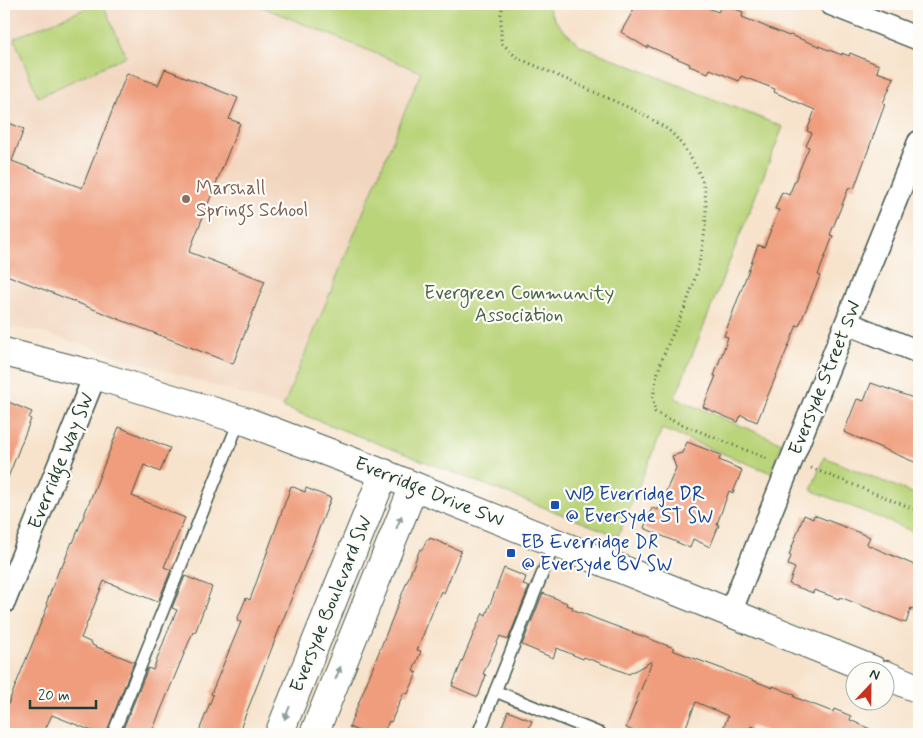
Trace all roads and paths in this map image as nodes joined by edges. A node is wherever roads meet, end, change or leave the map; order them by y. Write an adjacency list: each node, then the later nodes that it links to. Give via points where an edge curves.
1 (504, 4): 10 (path, via 501,42 516,57 642,114 668,130 697,169 705,191 707,218 700,260 655,386 655,412 772,461)
2 (831, 4): 3 (street)
3 (919, 39)
4 (919, 142): 5 (street, Eversyde Street SW)
5 (847, 323): 7 (street); 10 (street, Eversyde Street SW)
6 (4, 352): 8 (street, Everridge Drive SW)
7 (919, 352)
8 (95, 375): 9 (street, Everridge Drive SW); 15 (street, Everridge Way SW)
9 (240, 419): 11 (street, Everridge Drive SW); 21 (lane)
10 (791, 464): 13 (path, via 816,469); 16 (street, Eversyde Street SW)
11 (384, 474): 12 (street, Everridge Drive SW); 22 (street, Eversyde Boulevard SW, one-way to 22)
12 (414, 486): 14 (street, Everridge Drive SW); 23 (street, Eversyde Boulevard SW, one-way to 12)
13 (919, 511)
14 (555, 542): 16 (street, Everridge Drive SW); 20 (lane)
15 (4, 602)
16 (730, 613): 17 (street, Everridge Drive SW)
17 (848, 660)
18 (896, 679): 19 (street)
19 (919, 689)
20 (495, 692): 24 (lane); 25 (lane)
21 (112, 734)
22 (278, 734)
23 (314, 734)
24 (478, 734)
25 (601, 734)

